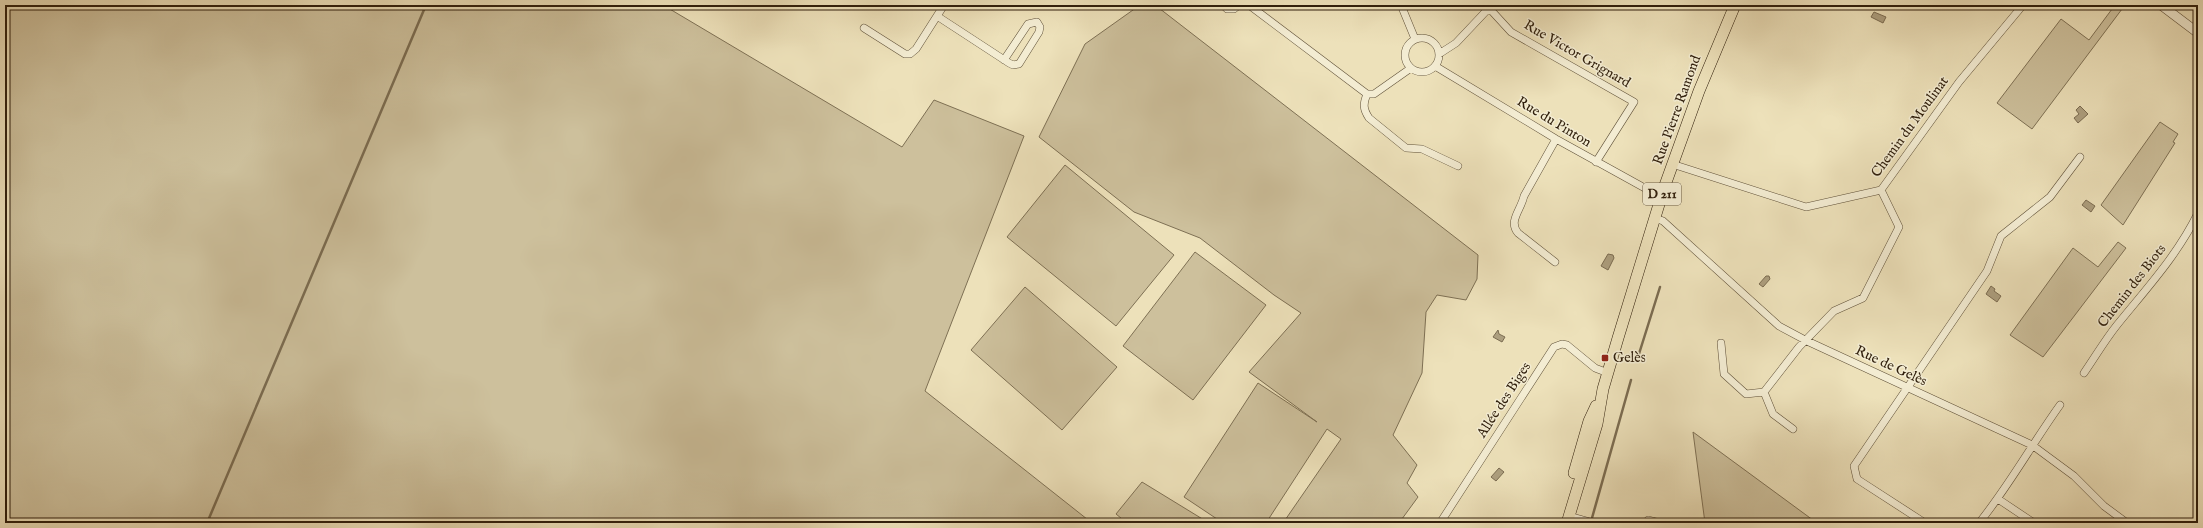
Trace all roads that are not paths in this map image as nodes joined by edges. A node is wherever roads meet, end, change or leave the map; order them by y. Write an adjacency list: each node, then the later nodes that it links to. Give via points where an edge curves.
1 (944, 5): 10 (street)
2 (1222, 5): 3 (street, via 1227,9 1234,9)
3 (1240, 5)
4 (1250, 5): 18 (street)
5 (1401, 5): 13 (street)
6 (1735, 5): 22 (main road, Rue Pierre Ramond / D 211)
7 (2023, 5): 24 (street, Chemin du Moulinat, via 1959,82)
8 (2161, 5): 12 (street)
9 (1492, 7): 14 (street, Rue Victor Grignard, via 1456,43); 21 (street, Rue Victor Grignard, via 1511,32 1634,102)
10 (937, 16): 11 (street, via 910,54 905,54); 15 (street)
11 (864, 28)
12 (2198, 33)
13 (1415, 39): 14 (street, via 1433,41); 17 (street, via 1410,42 1405,52 1406,63)
14 (1439, 54): 16 (street)
15 (1004, 60): 15 (street, via 1013,65 1019,64 1039,32 1037,22 1028,24)
16 (1435, 66): 17 (street, via 1425,72); 19 (street, Rue du Pinton)
17 (1411, 68): 18 (street, via 1374,94)
18 (1367, 94): 23 (street, via 1363,104 1369,118 1406,148 1422,149)
19 (1556, 139): 21 (street, Rue du Pinton); 28 (street, via 1513,221 1518,233)
20 (2080, 157): 33 (street, via 2050,197 2002,236 1987,271)
21 (1596, 162): 25 (street, Rue du Pinton)
22 (1672, 164): 24 (street, Chemin du Moulinat, via 1806,207); 25 (main road, Rue Pierre Ramond / D 211)
23 (1458, 166)
24 (1881, 190): 29 (street, via 1899,227 1863,298 1834,311)
25 (1661, 197): 27 (main road, Rue Pierre Ramond / D 211)
26 (2198, 214): 32 (street, Chemin des Biots, via 2163,271 2116,326)
27 (1654, 218): 29 (street, Rue de Gelès, via 1663,221 1779,326); 31 (main road, Rue Pierre Ramond / D 211)
28 (1555, 262)
29 (1806, 341): 33 (street, Rue de Gelès); 35 (street)
30 (1721, 343): 35 (street, via 1724,374 1746,394)
31 (1608, 373): 34 (main road, Rue Pierre Ramond / D 211); 41 (street, Allée des Biges, via 1595,368 1567,345 1554,347)
32 (2084, 373)
33 (1908, 388): 38 (street, Rue de Gelès); 46 (street, via 1854,466 1856,479)
34 (1603, 389): 40 (main road, Rue Pierre Ramond / D 211, via 1597,424); 42 (main road, Rue Pierre Ramond / D 211, via 1589,421)
35 (1764, 392): 37 (street, via 1772,414)
36 (2060, 406): 38 (street)
37 (1793, 430)
38 (2032, 445): 39 (street); 49 (street, Rue de Gelès, via 2074,476 2104,506)
39 (1998, 499): 47 (street); 48 (street)
40 (1568, 519): 43 (street)
41 (1444, 522)
42 (1560, 523)
43 (1594, 523)
44 (1646, 523): 45 (street, via 1648,520)
45 (1660, 523)
46 (1925, 523)
47 (1979, 523)
48 (2034, 523)
49 (2127, 523)

